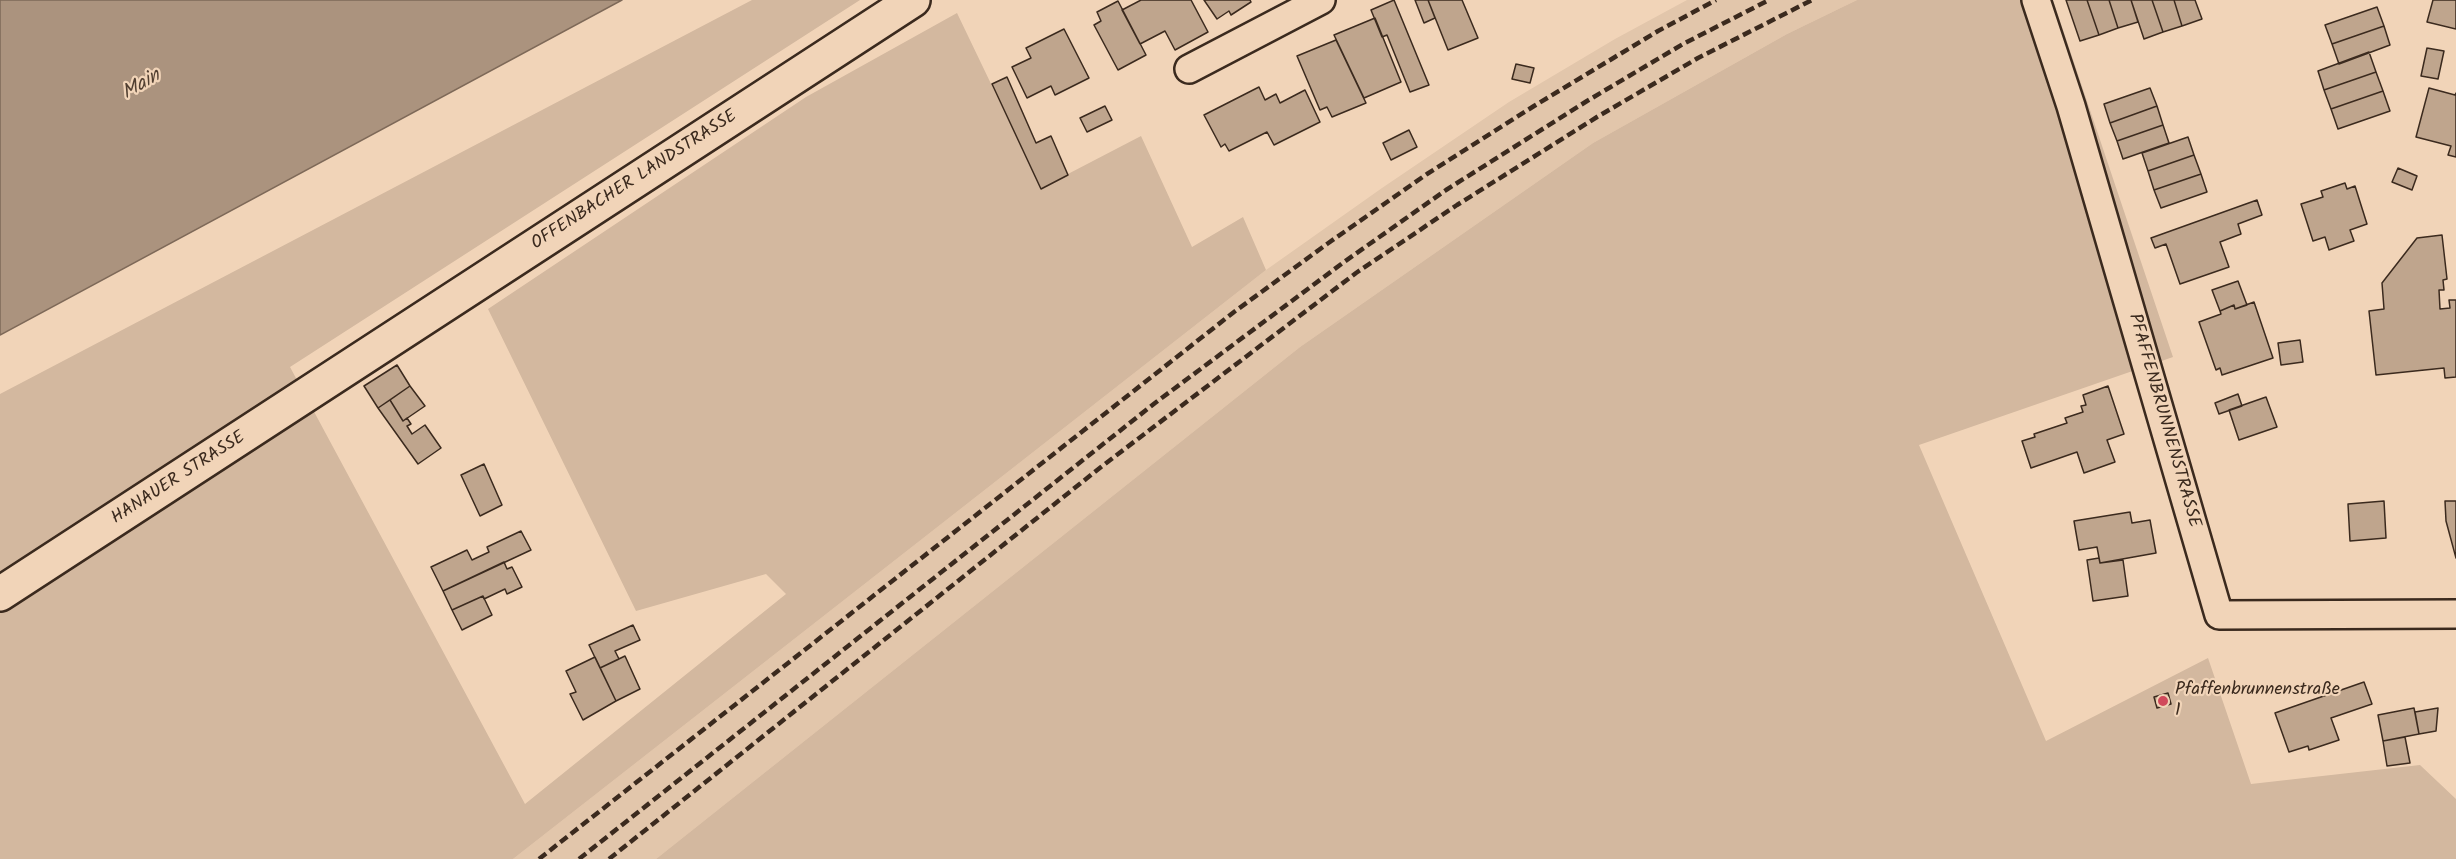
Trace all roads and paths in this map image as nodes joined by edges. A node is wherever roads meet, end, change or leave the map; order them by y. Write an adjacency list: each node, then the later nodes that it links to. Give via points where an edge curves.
1 (913, 0): 5 (main road, OFFENBACHER LANDSTRASSE)
2 (1321, 0): 4 (street)
3 (2036, 0): 7 (street, PFAFFENBRUNNENSTRASSE, via 2101,206 2219,615)
4 (1189, 69)
5 (357, 363): 6 (main road, HANAUER STRASSE)
6 (0, 594)
7 (2456, 614)

